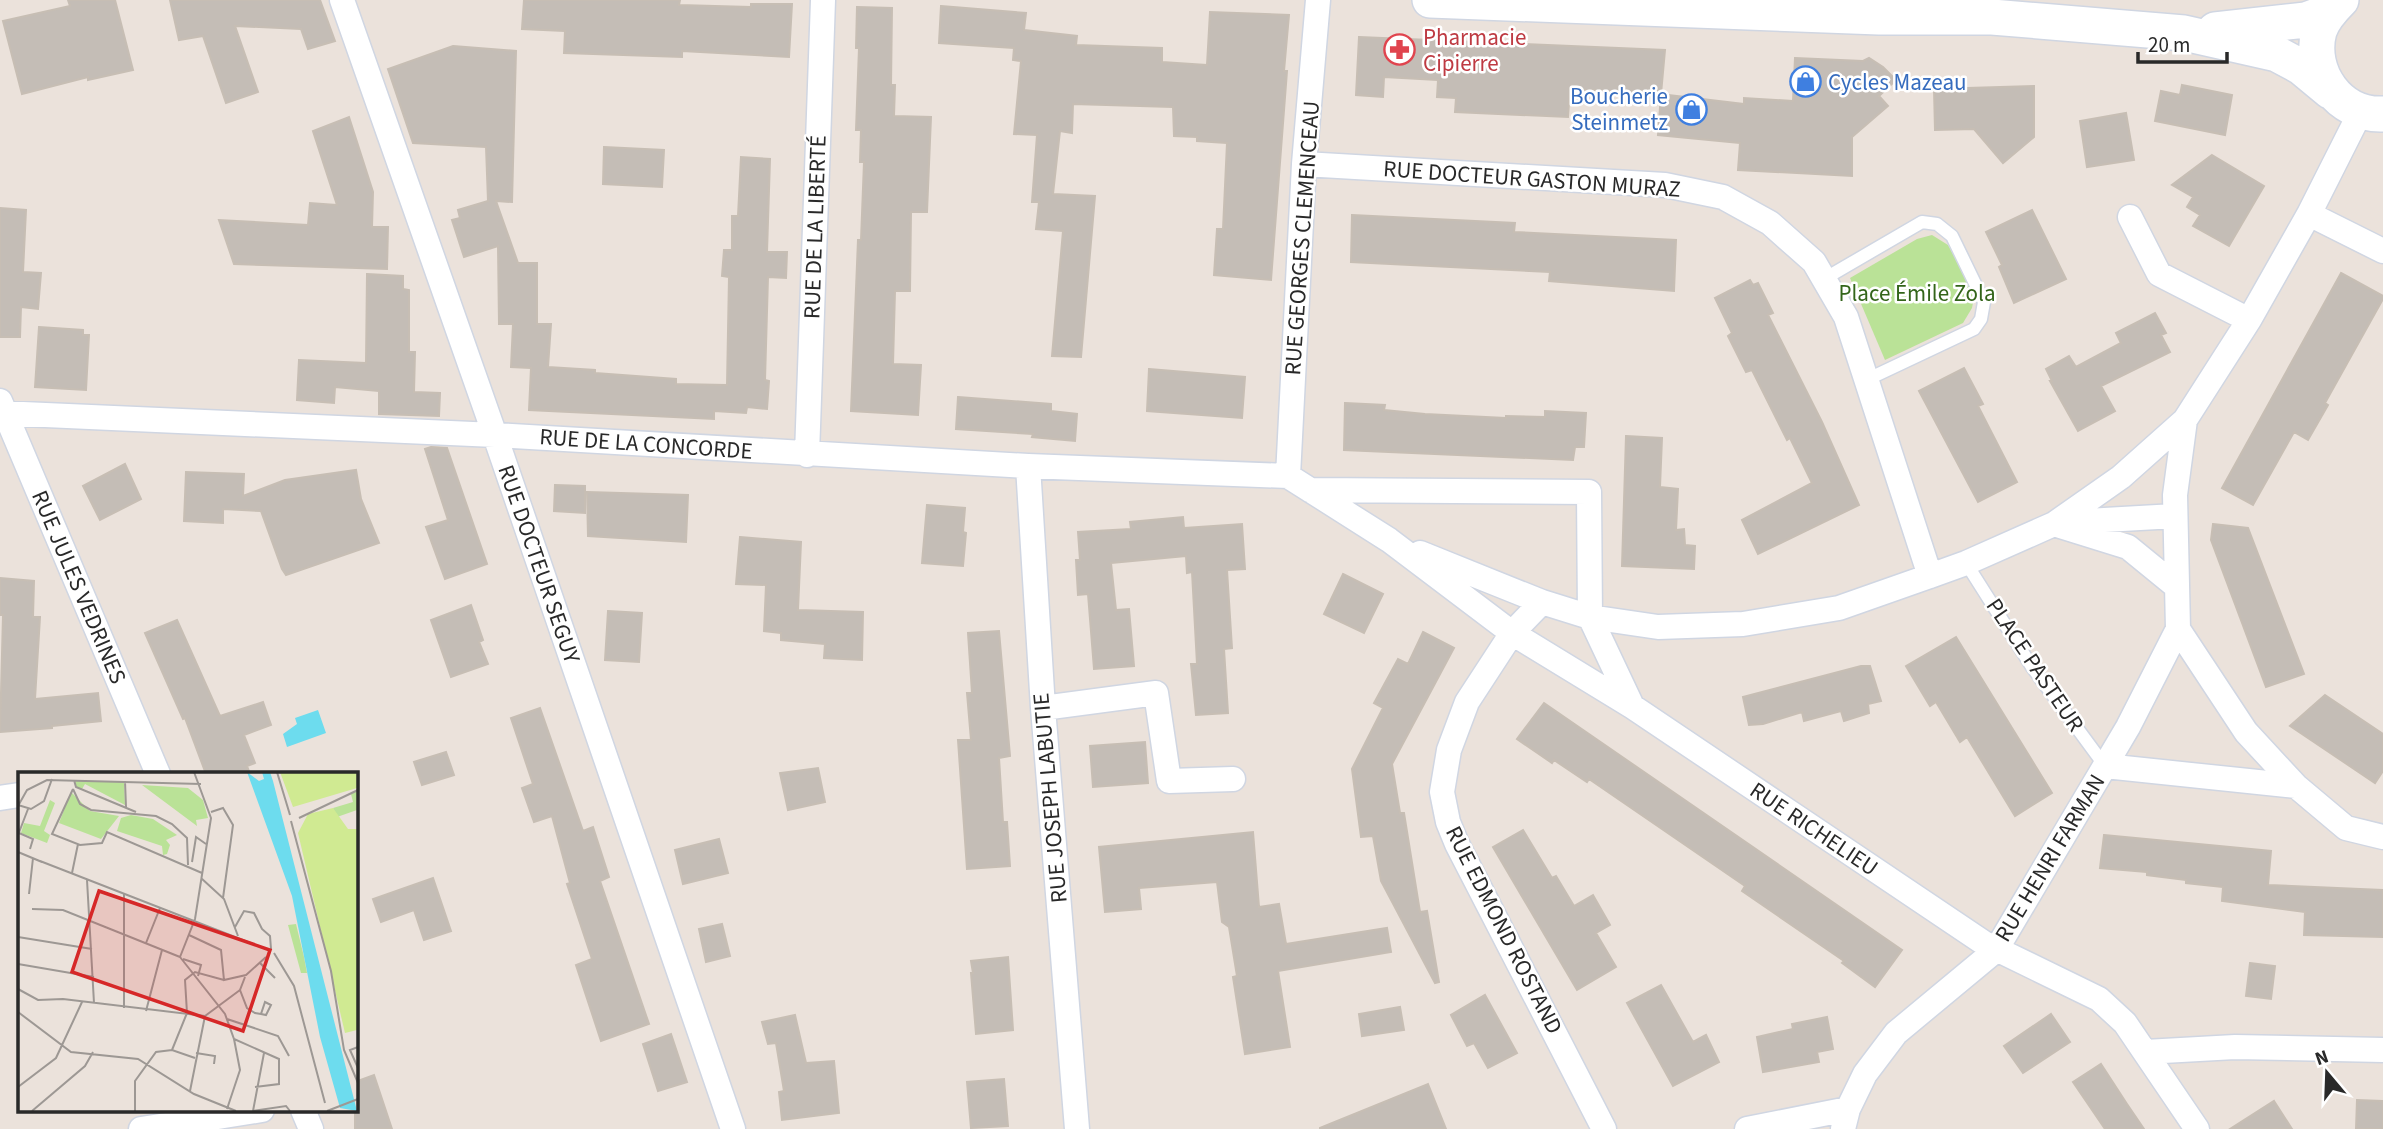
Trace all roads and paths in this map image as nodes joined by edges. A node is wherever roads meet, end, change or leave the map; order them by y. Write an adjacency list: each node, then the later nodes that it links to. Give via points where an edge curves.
1 (342, 0): 21 (street, RUE DOCTEUR SEGUY)
2 (823, 0): 22 (street, RUE DE LA LIBERTÉ)
3 (1318, 0): 12 (street, RUE GEORGES CLEMENCEAU)
4 (1430, 0): 8 (main road)
5 (1901, 0): 8 (main road)
6 (1959, 0): 8 (street)
7 (2336, 5): 9 (main road, via 2306,20); 10 (main road, via 2319,29 2316,51)
8 (1992, 17): 9 (main road)
9 (2184, 33): 10 (main road, via 2277,54)
10 (2330, 91): 11 (main road, via 2344,103)
11 (2372, 112): 13 (street)
12 (1304, 164): 16 (street, RUE DOCTEUR GASTON MURAZ, via 1665,185 1723,197 1770,223 1814,262); 24 (street, RUE GEORGES CLEMENCEAU)
13 (2309, 214): 15 (street); 17 (street)
14 (2130, 217): 17 (street, via 2159,274)
15 (2383, 251)
16 (1824, 279): 18 (street, RUE DOCTEUR GASTON MURAZ, via 1846,317); 18 (lane, via 1922,222 1937,224 1952,236 1984,302 1974,329)
17 (2249, 320): 20 (street)
18 (1866, 380): 30 (street, RUE DOCTEUR GASTON MURAZ)
19 (2, 409): 21 (street, RUE DE LA CONCORDE); 39 (street, RUE JULES VEDRINES)
20 (2185, 420): 26 (street); 27 (street, via 2121,477)
21 (495, 435): 22 (street, RUE DE LA CONCORDE); 53 (street, RUE DOCTEUR SEGUY)
22 (807, 454): 23 (street, RUE DE LA CONCORDE)
23 (1028, 466): 24 (street, RUE DE LA CONCORDE); 36 (street, RUE JOSEPH LABUTIE)
24 (1288, 476): 25 (street)
25 (1309, 490): 28 (street); 33 (street, via 1589,492)
26 (2175, 516): 27 (street); 31 (street)
27 (2054, 524): 29 (street); 31 (street, via 2128,547)
28 (1388, 540): 32 (street); 35 (street, RUE RICHELIEU)
29 (1966, 563): 30 (street); 38 (lane, PLACE PASTEUR, via 2032,667)
30 (1930, 576): 33 (street, via 1839,608 1743,624 1658,627)
31 (2177, 587): 34 (street)
32 (1542, 602): 33 (street); 35 (street, RUE EDMOND ROSTAND)
33 (1590, 617): 37 (street)
34 (2178, 629): 38 (street, RUE HENRI FARMAN); 41 (street, via 2246,732)
35 (1512, 633): 37 (street, RUE RICHELIEU); 55 (street, RUE EDMOND ROSTAND, via 1467,702 1449,750 1442,792 1457,844)
36 (1043, 708): 40 (street, via 1156,692 1169,780); 54 (street, RUE JOSEPH LABUTIE)
37 (1633, 708): 45 (street, RUE RICHELIEU)
38 (2105, 766): 41 (street); 45 (street, RUE HENRI FARMAN)
39 (151, 771)
40 (1233, 779)
41 (2296, 786): 44 (street, via 2346,828)
42 (18, 795): 43 (street)
43 (0, 798)
44 (2383, 837)
45 (1996, 950): 47 (street, RUE RICHELIEU, via 2099,999 2125,1023); 50 (street, RUE HENRI FARMAN, via 1896,1032 1865,1074)
46 (2383, 1050): 47 (street, via 2235,1046)
47 (2145, 1052): 57 (street, RUE RICHELIEU)
48 (249, 1112): 51 (street)
49 (304, 1112): 52 (street)
50 (1846, 1119): 56 (street, RUE HENRI FARMAN)
51 (141, 1129)
52 (311, 1129)
53 (733, 1129)
54 (1077, 1129)
55 (1604, 1129)
56 (1747, 1129)
57 (2197, 1129)

